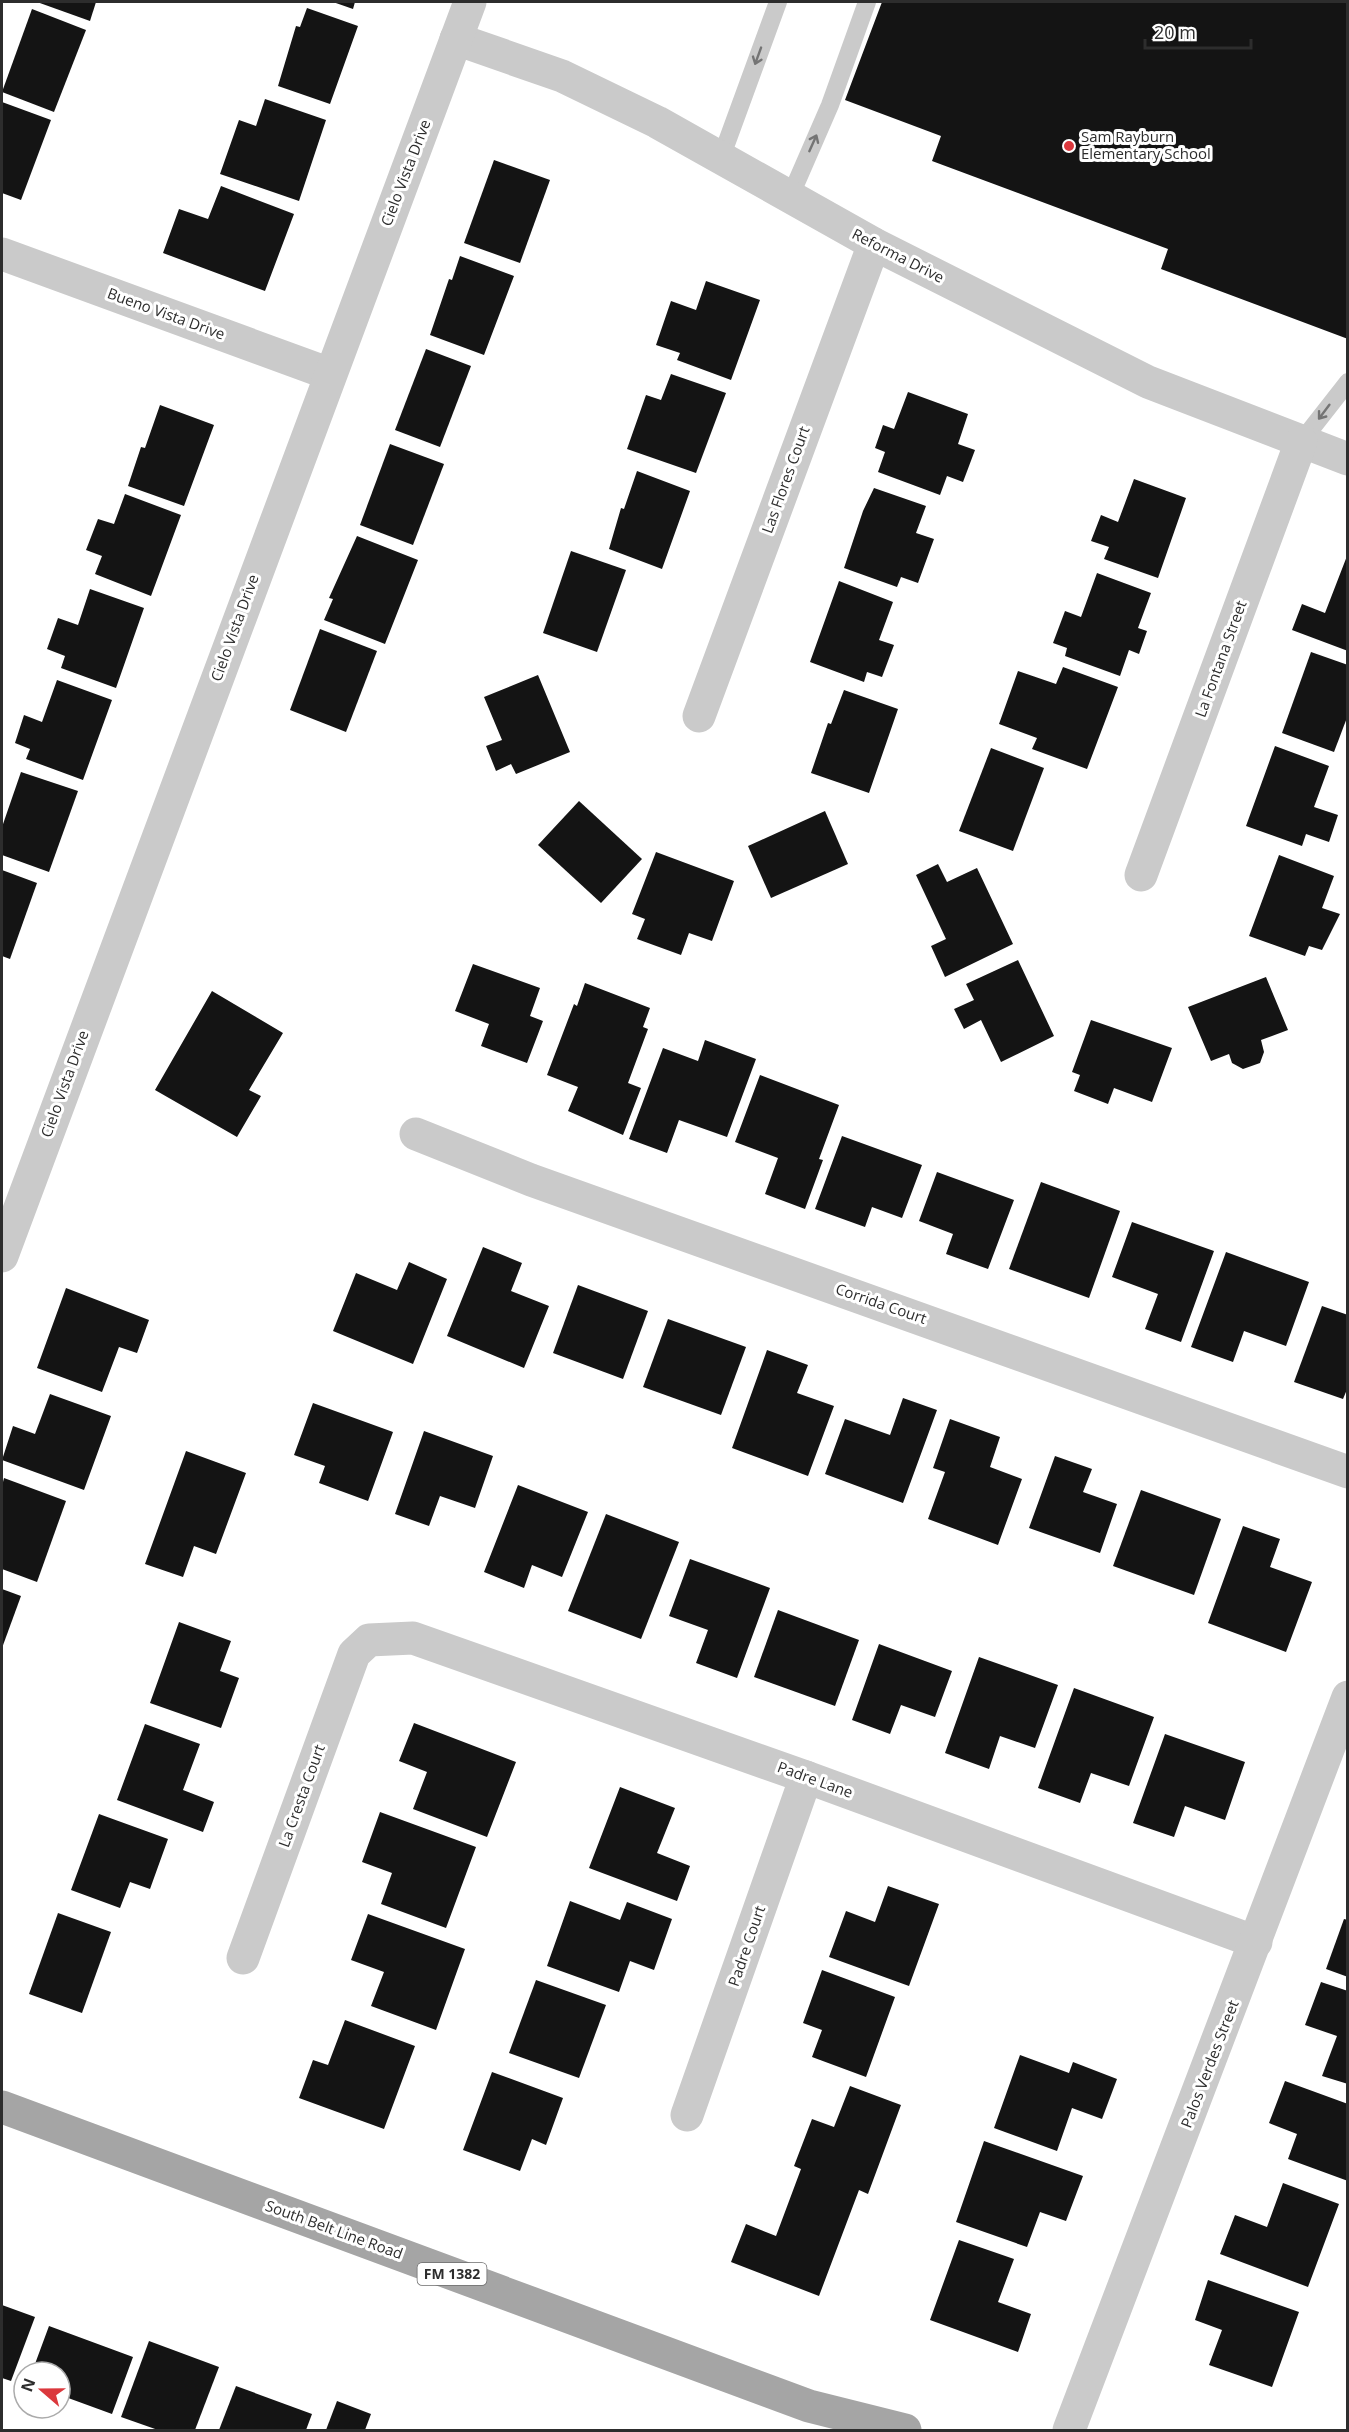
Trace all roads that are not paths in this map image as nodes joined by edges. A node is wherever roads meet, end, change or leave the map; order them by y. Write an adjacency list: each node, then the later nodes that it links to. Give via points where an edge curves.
1 (470, 2): 4 (street, Cielo Vista Drive)
2 (778, 2): 5 (lane, one-way to 5)
3 (867, 2): 6 (lane, one-way to 3, via 830,105)
4 (456, 39): 5 (street, Reforma Drive, via 562,76); 9 (street, Cielo Vista Drive)
5 (721, 158): 6 (street, Reforma Drive)
6 (790, 197): 7 (street, Reforma Drive)
7 (874, 244): 11 (street, Reforma Drive, via 1148,382); 13 (street, Las Flores Court)
8 (2, 254): 9 (street, Bueno Vista Drive)
9 (330, 374): 16 (street, Cielo Vista Drive)
10 (1347, 382): 11 (lane, one-way to 11)
11 (1301, 442): 12 (street, Reforma Drive); 14 (street, La Fontana Street)
12 (1347, 459)
13 (699, 716)
14 (1141, 875)
15 (416, 1134): 17 (street, Corrida Court, via 531,1180)
16 (2, 1256)
17 (1347, 1472)
18 (369, 1640): 20 (street, Padre Lane, via 413,1638); 22 (street, La Cresta Court, via 354,1654)
19 (1347, 1697): 21 (street, Palos Verdes Street)
20 (806, 1777): 21 (street, Padre Lane); 24 (street, Padre Court)
21 (1256, 1942): 26 (street, Palos Verdes Street)
22 (243, 1958)
23 (2, 2107): 25 (main road, South Belt Line Road / FM 1382, via 809,2406)
24 (687, 2115)
25 (895, 2429)
26 (1069, 2430)

